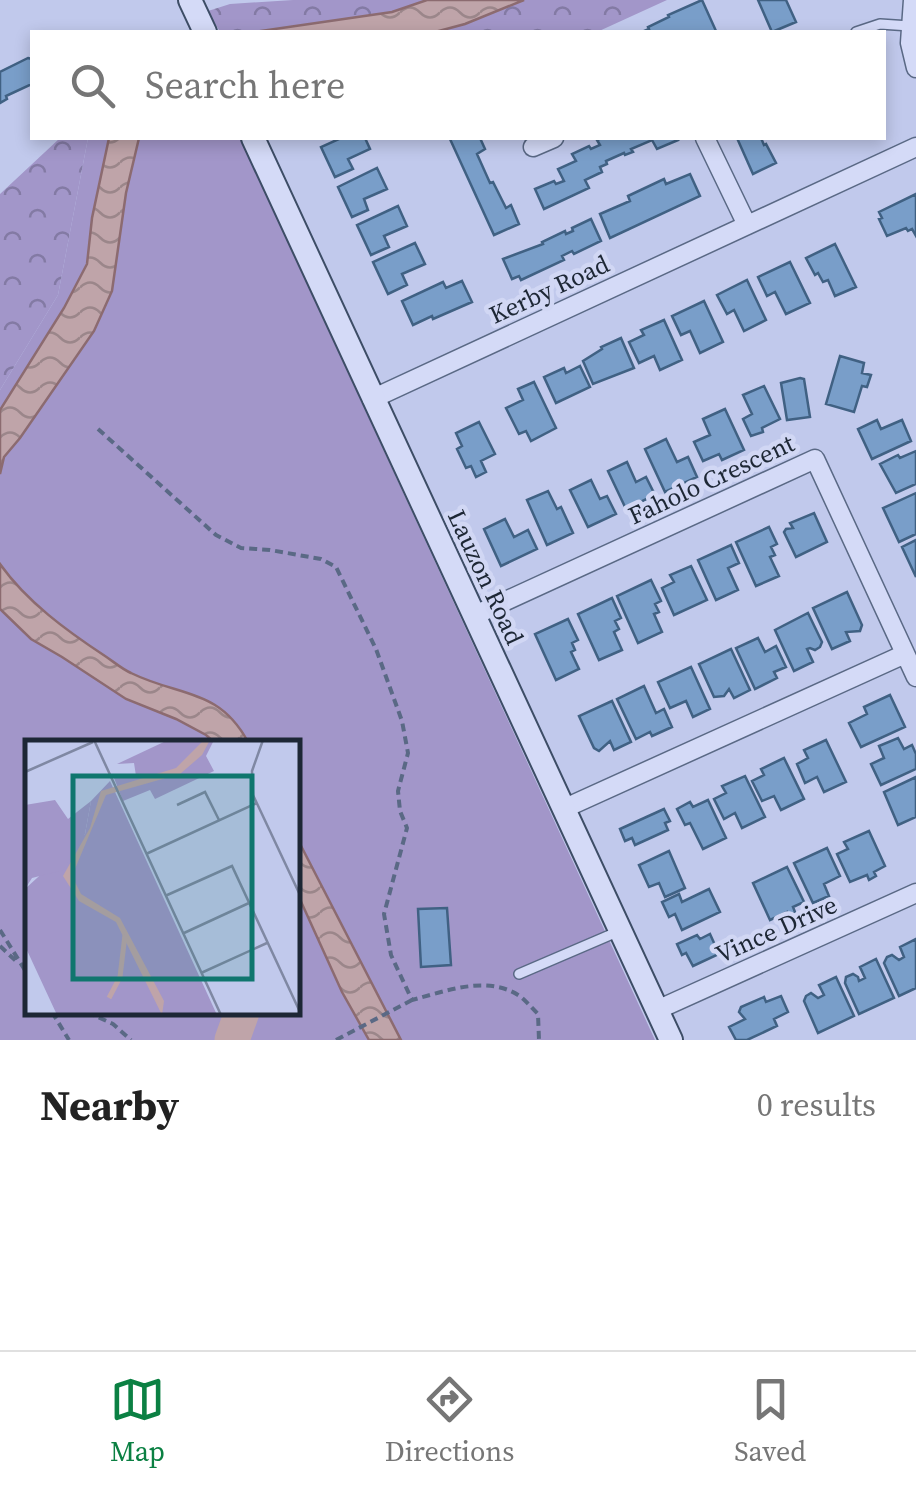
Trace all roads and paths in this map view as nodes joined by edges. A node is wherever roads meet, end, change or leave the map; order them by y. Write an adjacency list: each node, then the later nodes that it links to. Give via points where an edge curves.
1 (190, 0): 4 (street)
2 (913, 0): 3 (street)
3 (910, 26): 5 (lane); 6 (street)
4 (203, 30)
5 (862, 30)
6 (916, 68)
7 (253, 140): 13 (street, Lauzon Road)
8 (549, 140): 10 (street)
9 (707, 140): 12 (street)
10 (532, 147)
11 (916, 147): 12 (street, Kerby Road)
12 (747, 226): 13 (street, Kerby Road)
13 (372, 398): 15 (street, Lauzon Road)
14 (98, 429): 26 (path, via 216,535 241,548 321,558 336,567 376,649 408,753 398,791 407,828 384,914 391,955)
15 (473, 616): 16 (street, Faholo Crescent, via 815,459); 18 (street, Lauzon Road)
16 (905, 654): 17 (street); 18 (street)
17 (916, 677)
18 (563, 808): 21 (street, Lauzon Road)
19 (916, 893): 27 (street, Vince Drive)
20 (0, 930): 23 (path)
21 (620, 930): 25 (lane); 27 (street, Lauzon Road)
22 (0, 946): 23 (path)
23 (22, 966): 24 (path)
24 (25, 970)
25 (518, 974)
26 (412, 1000): 32 (path); 33 (path, via 462,986 492,986 518,995 538,1014)
27 (657, 1010): 34 (street, Lauzon Road)
28 (54, 1015): 30 (path)
29 (94, 1015): 31 (path)
30 (69, 1040)
31 (131, 1040)
32 (337, 1040)
33 (539, 1040)
34 (670, 1040)

